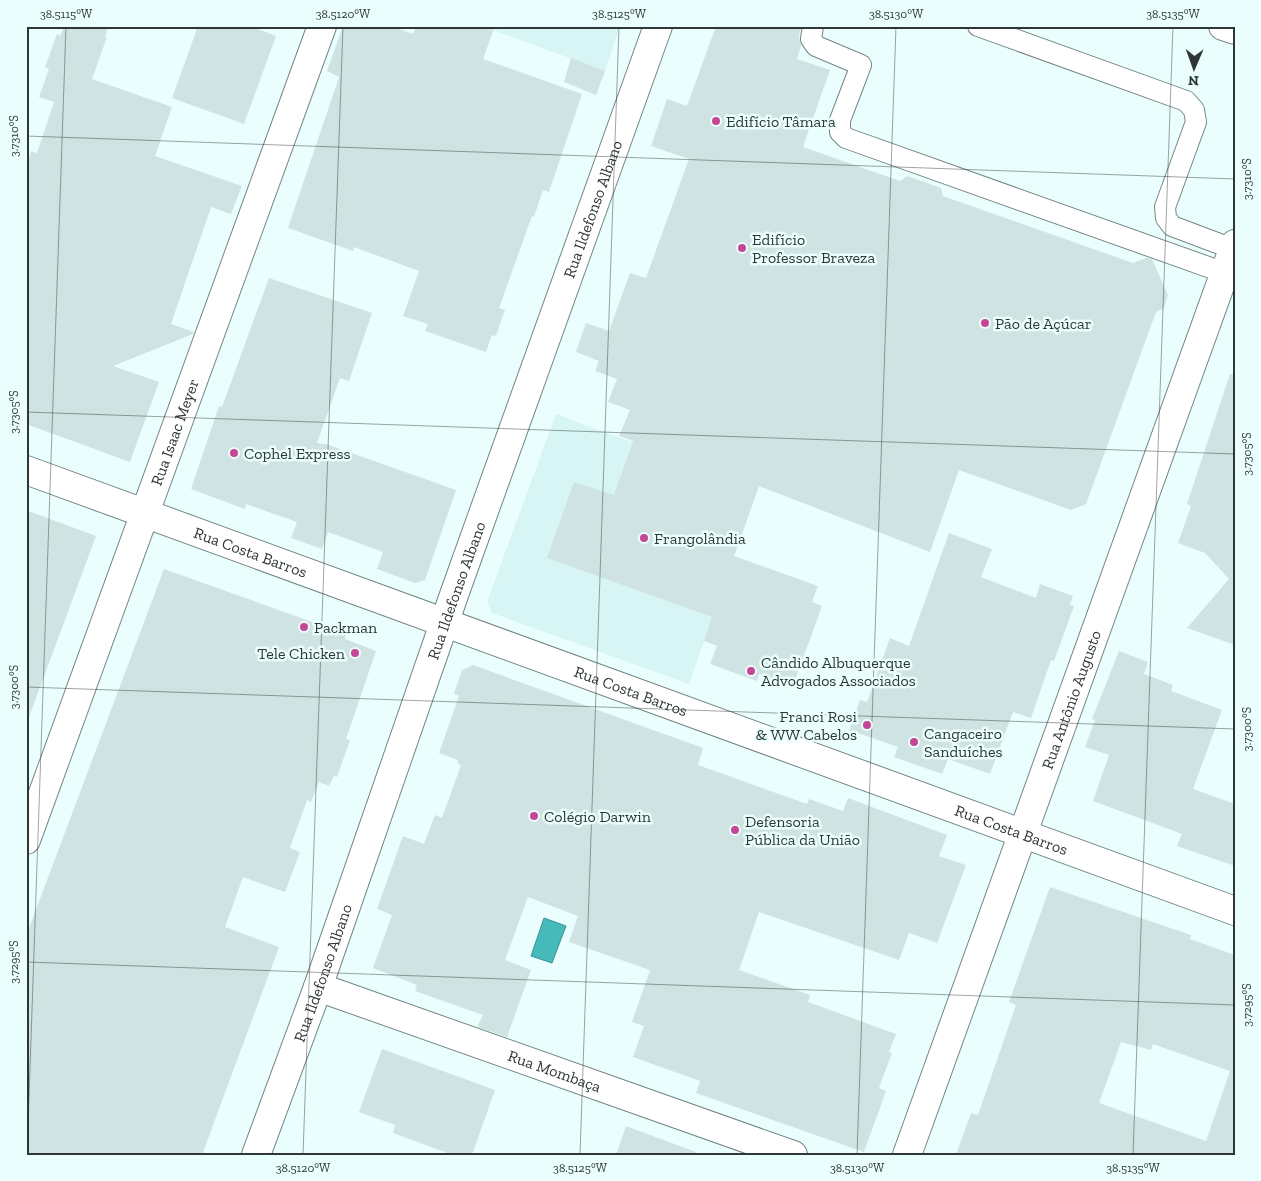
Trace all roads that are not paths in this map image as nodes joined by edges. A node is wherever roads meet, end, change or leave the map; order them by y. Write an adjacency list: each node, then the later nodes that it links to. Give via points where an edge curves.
1 (322, 26): 9 (street, Rua Isaac Meyer)
2 (658, 26): 10 (street, Rua Ildefonso Albano)
3 (813, 26): 7 (lane, via 811,39 816,46 861,65 840,120 840,132 846,138)
4 (978, 26): 7 (lane, via 1186,101 1194,110 1196,122 1165,207 1166,218 1172,226)
5 (1223, 26): 6 (street)
6 (1235, 30)
7 (1231, 255): 11 (street, Rua Antônio Augusto)
8 (26, 470): 9 (street, Rua Costa Barros)
9 (145, 513): 10 (street, Rua Costa Barros); 12 (street, Rua Isaac Meyer)
10 (445, 624): 11 (street, Rua Costa Barros); 14 (street, Rua Ildefonso Albano)
11 (1024, 834): 13 (street, Rua Costa Barros); 17 (street, Rua Antônio Augusto)
12 (26, 840)
13 (1235, 911)
14 (318, 988): 15 (street, Rua Ildefonso Albano); 16 (street, Rua Mombaça)
15 (256, 1155)
16 (793, 1155)
17 (907, 1155)

